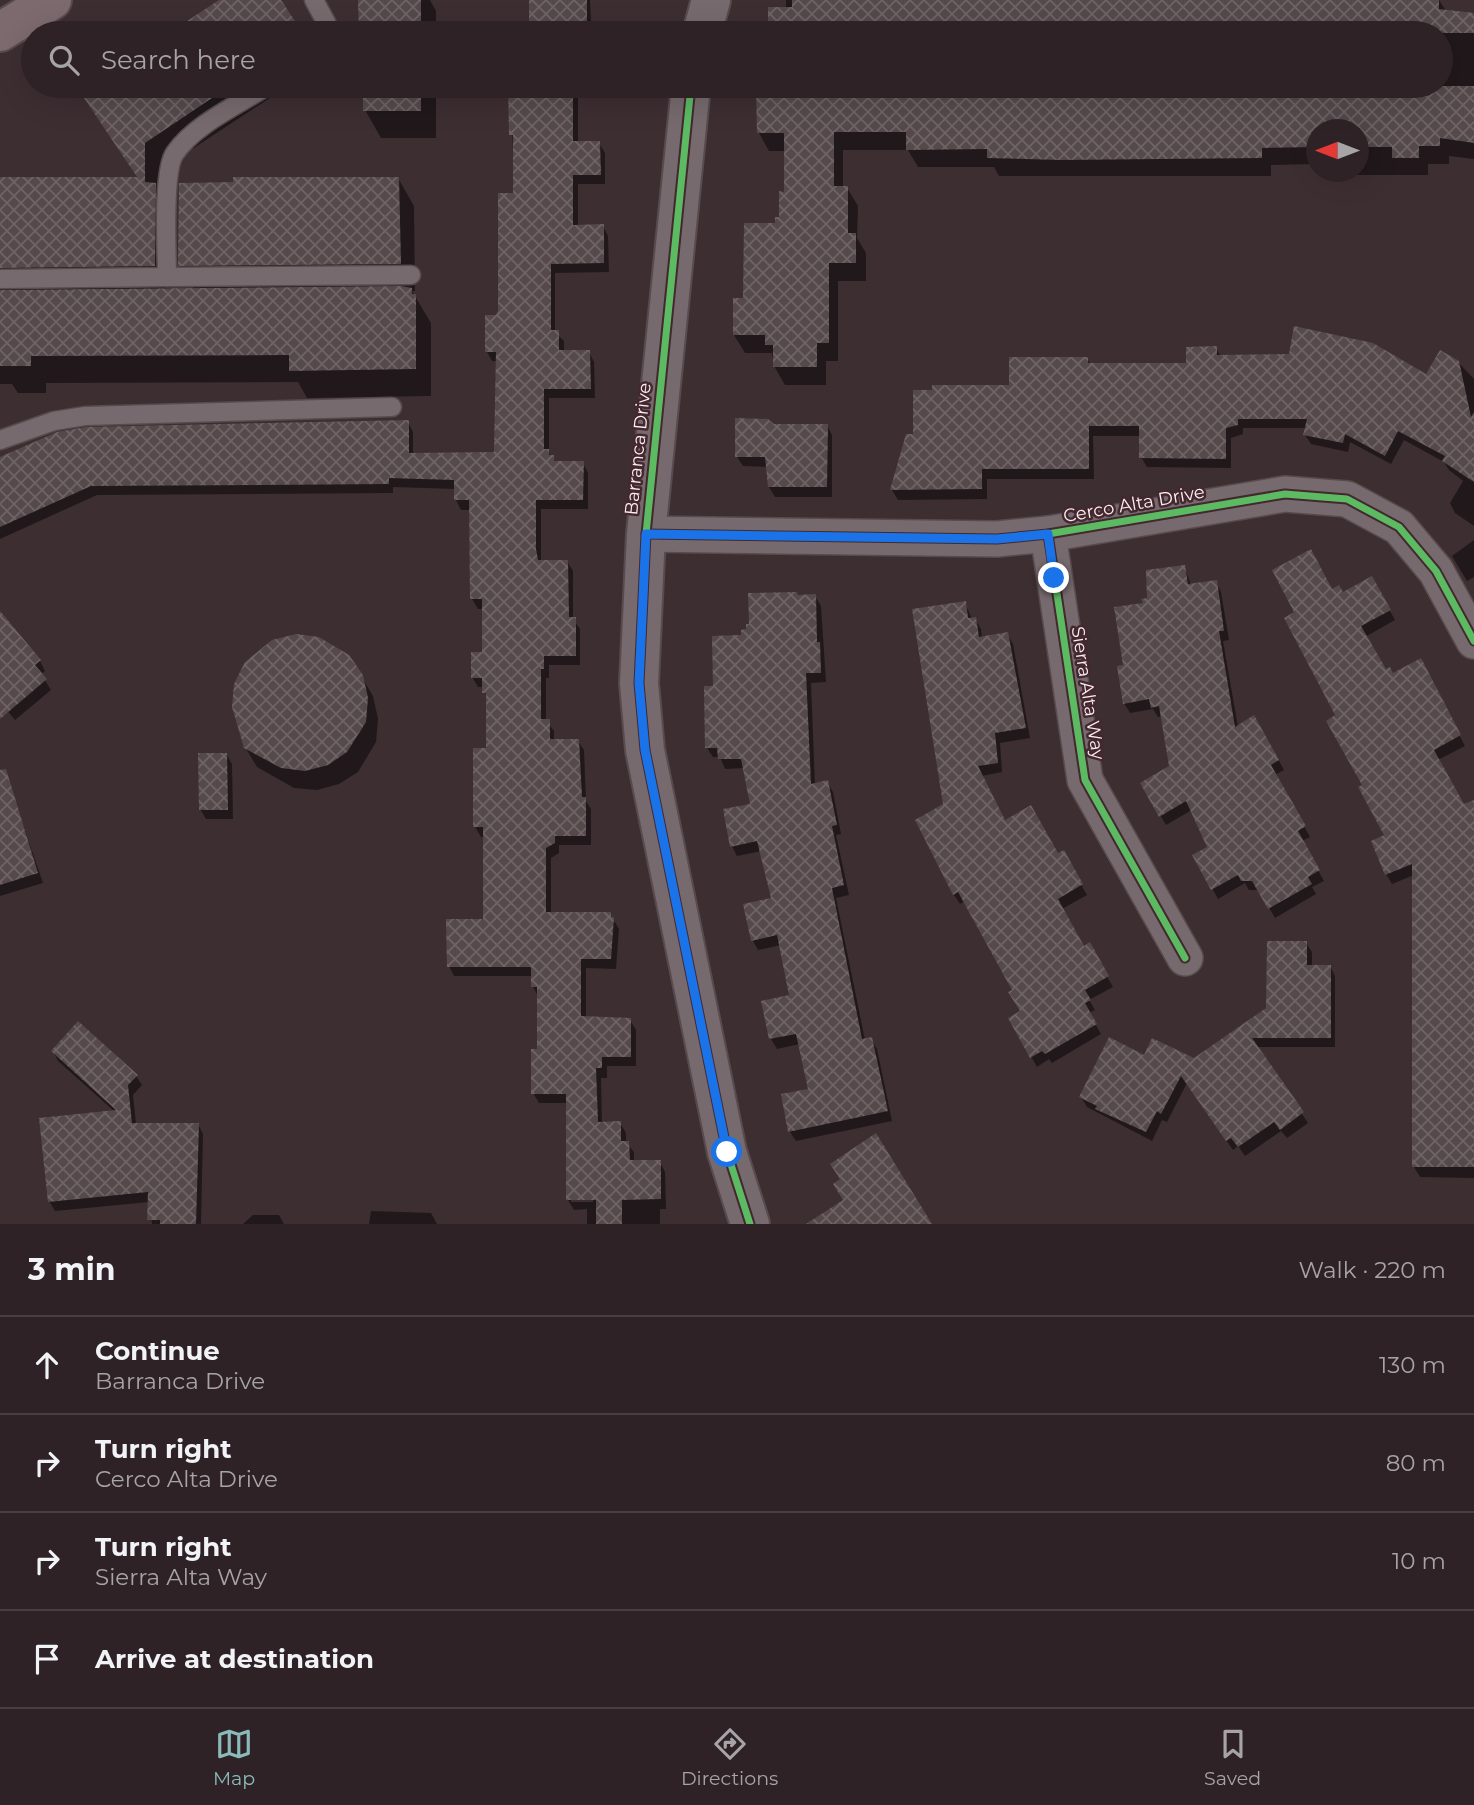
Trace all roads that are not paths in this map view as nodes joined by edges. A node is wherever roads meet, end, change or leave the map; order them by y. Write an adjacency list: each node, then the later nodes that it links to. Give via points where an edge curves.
1 (52, 0): 6 (main road)
2 (314, 0): 4 (lane)
3 (711, 0): 5 (street)
4 (325, 21)
5 (705, 21)
6 (0, 32)
7 (249, 98): 10 (lane, via 193,135 173,155 166,217)
8 (690, 98): 14 (street, Barranca Drive)
9 (411, 275): 10 (lane)
10 (167, 277): 11 (lane)
11 (0, 279)
12 (392, 407): 13 (lane, via 85,416 54,421)
13 (0, 440)
14 (646, 534): 15 (street, Cerco Alta Drive, via 997,539); 18 (street, Barranca Drive, via 639,683 645,750 727,1152)
15 (1048, 534): 16 (street, Cerco Alta Drive, via 1285,494 1347,499 1399,527 1436,571); 17 (street, Sierra Alta Way, via 1085,780)
16 (1474, 641)
17 (1185, 958)
18 (750, 1224)

